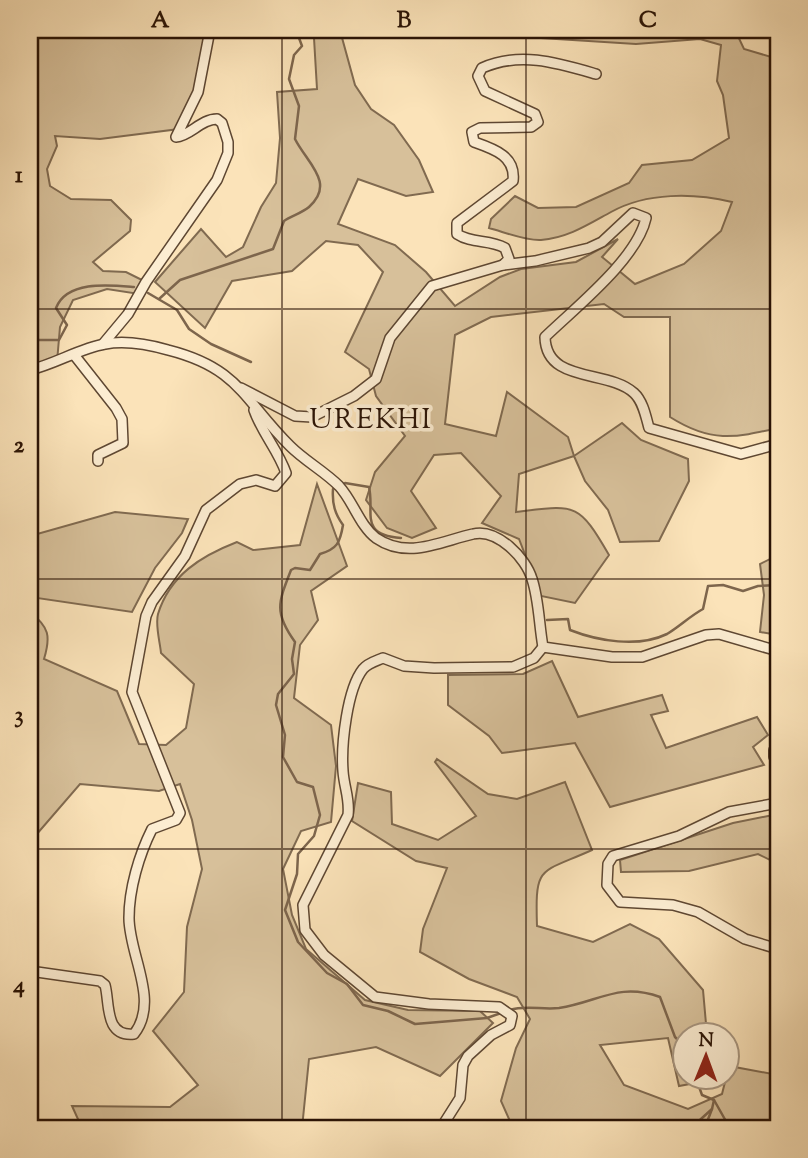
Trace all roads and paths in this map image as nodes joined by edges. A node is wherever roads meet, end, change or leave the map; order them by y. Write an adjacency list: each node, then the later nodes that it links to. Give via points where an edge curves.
1 (210, 30): 4 (street, via 198,92 176,137 217,119 225,130 228,152 194,217)
2 (596, 74): 3 (street, via 527,59 497,61 482,68 478,76 485,91 535,114 538,122 531,127 472,132 474,142 508,158 513,181 457,223 457,234 468,241 505,248 509,259)
3 (503, 265): 7 (street, via 432,286 390,338 376,379 312,417 295,416); 9 (street, via 589,248 633,213 640,214 646,218 642,235 599,288 545,337 545,352 575,373 634,392 649,428 661,433 741,454)
4 (103, 344): 5 (street); 7 (street, via 148,345 195,357)
5 (75, 356): 6 (street); 10 (street, via 122,419 123,443 102,451)
6 (30, 370)
7 (241, 388): 8 (street)
8 (250, 399): 11 (street, via 293,449 338,485 376,538 418,549 476,533 501,540 532,577); 17 (street, via 262,432 286,473 275,486 256,481 240,484 206,510 186,555 152,602 137,662 132,692 180,813 177,820 152,829 132,890 130,935 142,985 139,1028 127,1035 115,1027 100,981)
9 (778, 444)
10 (98, 461)
11 (543, 647): 12 (street, via 642,657 719,634); 18 (street, via 534,658 513,667 404,666 383,658 365,666 355,682 349,708 343,771 348,815 303,905 304,930 317,947 375,997 499,1007 512,1016 510,1025 468,1056 460,1098)
12 (778, 651)
13 (778, 746): 14 (street, via 774,750)
14 (778, 761)
15 (778, 803): 16 (street, via 729,813 679,836 613,856 607,885 620,902 673,905 698,912 745,939)
16 (778, 949)
17 (30, 971)
18 (441, 1128)

